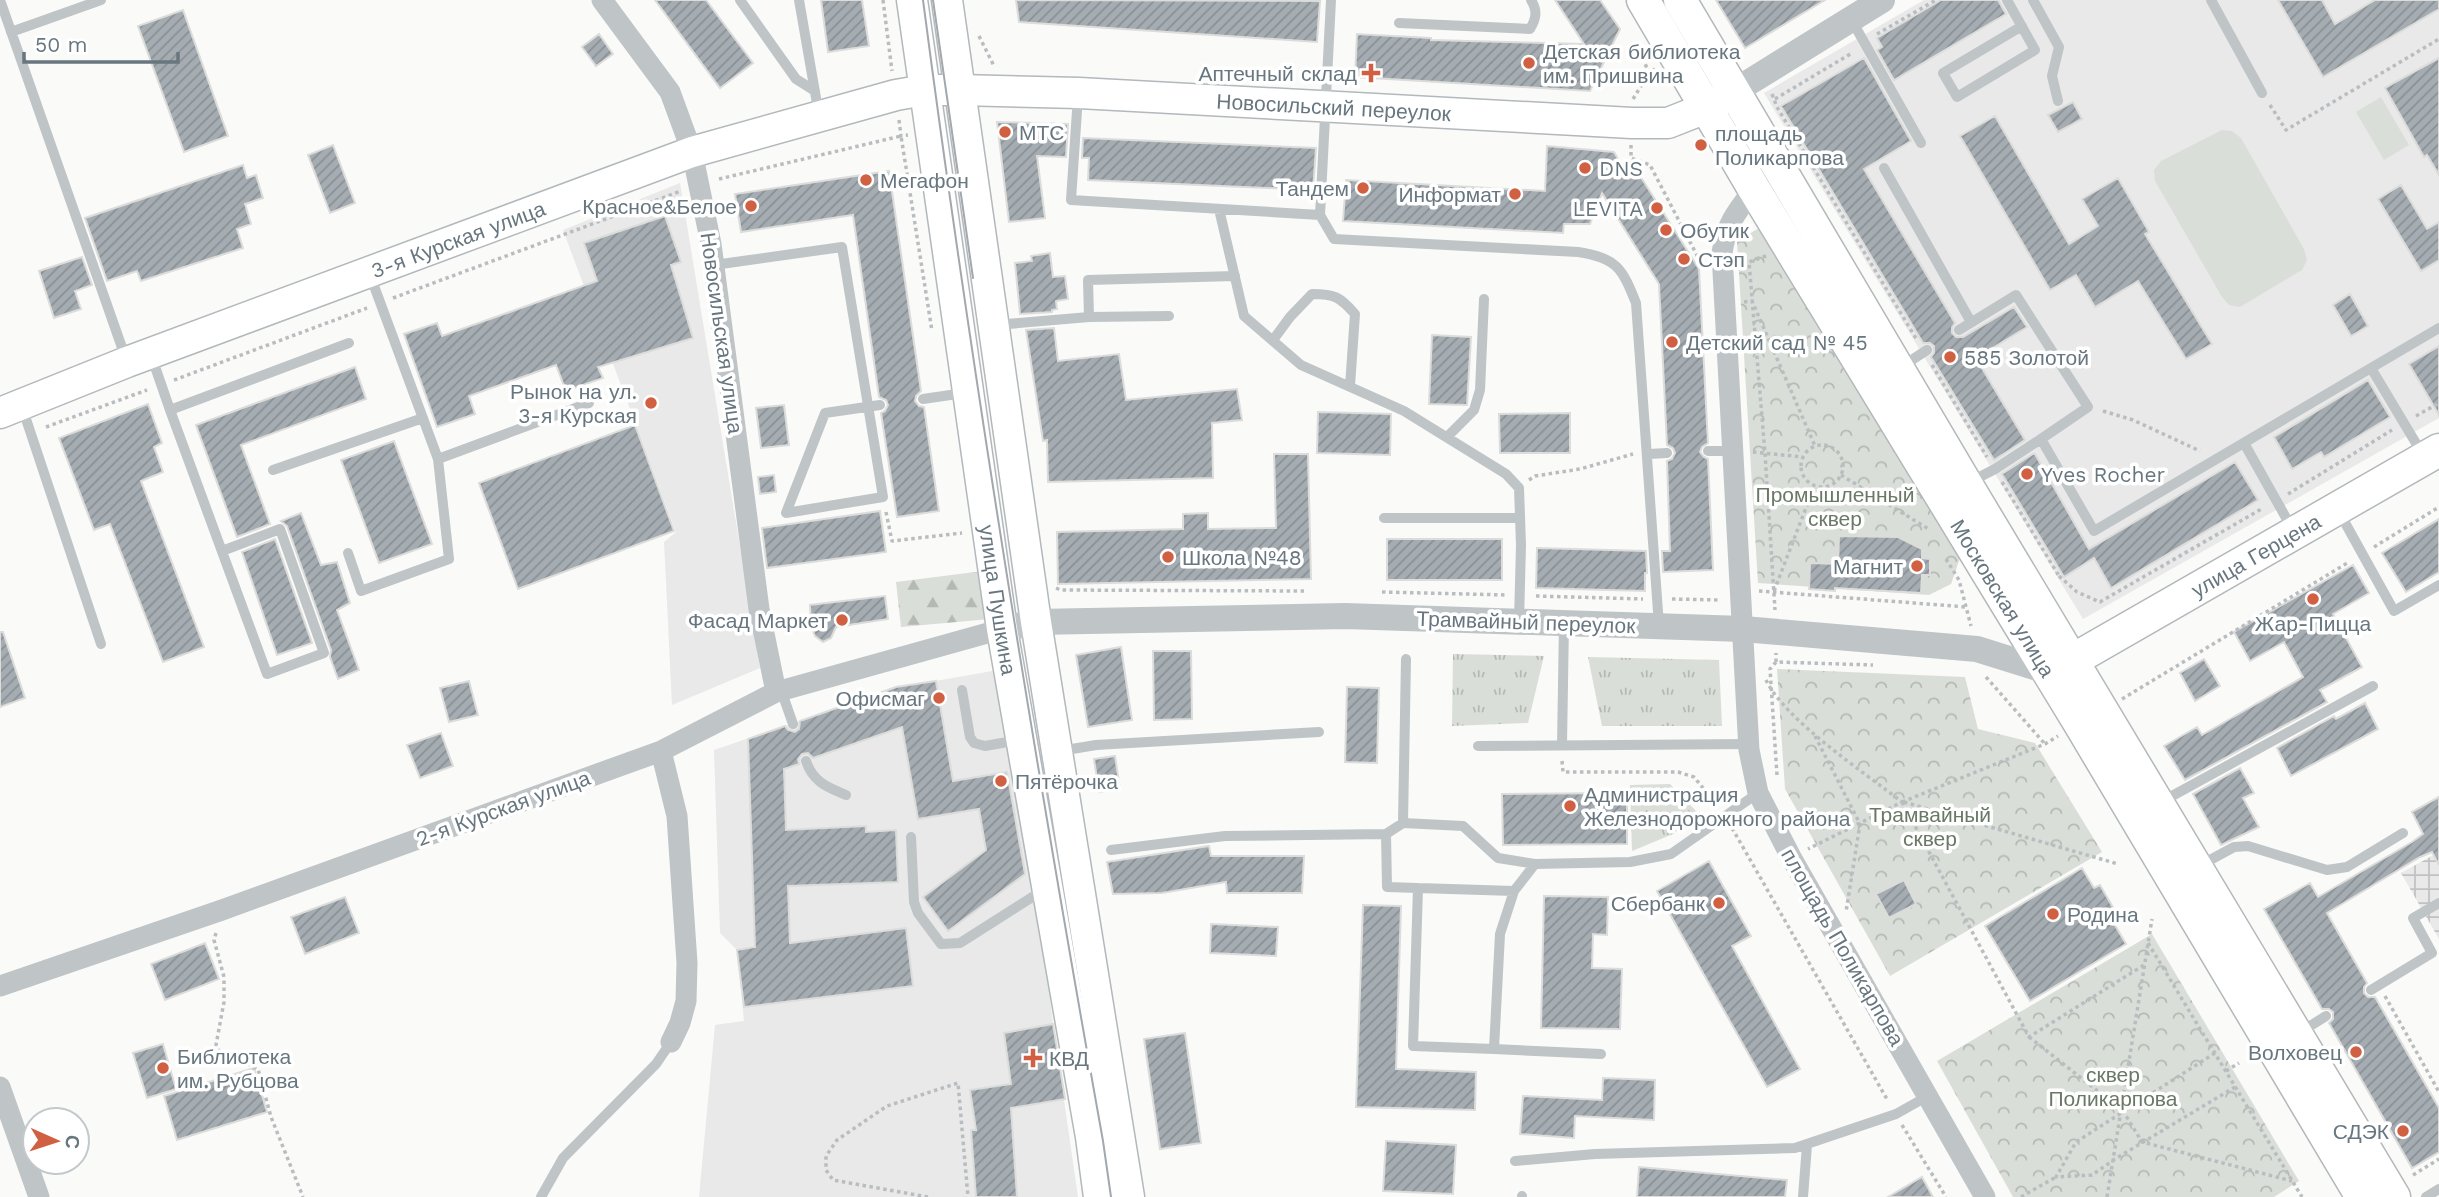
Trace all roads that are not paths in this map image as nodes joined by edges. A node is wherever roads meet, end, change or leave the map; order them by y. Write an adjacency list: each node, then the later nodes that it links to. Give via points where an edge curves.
1 (101, 0): 19 (lane)
2 (602, 0): 30 (street, Новосильская улица, via 670,92)
3 (740, 0): 26 (lane)
4 (799, 0): 26 (lane)
5 (912, 0): 21 (main road, улица Пушкина)
6 (947, 0): 22 (main road, улица Пушкина)
7 (1331, 0): 27 (lane)
8 (1531, 0): 17 (lane, via 1536,19 1530,30)
9 (1643, 0): 28 (main road, Московская улица)
10 (1680, 0): 20 (main road, Московская улица)
11 (1882, 0): 16 (street)
12 (2007, 0): 18 (lane)
13 (2033, 0): 25 (lane, via 2059,47 2052,76)
14 (2211, 0): 24 (lane)
15 (1, 7): 19 (lane)
16 (1851, 19): 20 (street); 29 (lane)
17 (1399, 23)
18 (2022, 26): 18 (lane, via 1943,73 1957,97 2035,50)
19 (11, 32): 47 (lane)
20 (1748, 83): 28 (main road, Новосильский переулок); 67 (main road, Московская улица, via 1917,357)
21 (925, 90): 22 (main road, Новосильский переулок); 26 (main road, 3-я Курская улица); 50 (main road, улица Пушкина)
22 (959, 90): 23 (main road, Новосильский переулок); 42 (main road, улица Пушкина)
23 (1079, 93): 27 (main road, Новосильский переулок); 33 (lane, via 1070,200)
24 (2262, 93)
25 (2058, 101)
26 (817, 103): 30 (main road, 3-я Курская улица)
27 (1325, 106): 28 (main road, Новосильский переулок, via 1632,123 1668,123); 34 (lane)
28 (1706, 108): 32 (main road, Московская улица)
29 (1921, 143)
30 (692, 152): 35 (street, Новосильская улица); 36 (main road, 3-я Курская улица)
31 (1884, 168): 41 (lane)
32 (1754, 189): 61 (street, площадь Поликарпова, via 1732,218 1722,253); 83 (main road, Московская улица, via 1992,579)
33 (1219, 209): 34 (lane); 37 (lane)
34 (1320, 215): 63 (lane, via 1334,239 1604,256 1626,277 1636,303)
35 (714, 265): 53 (lane, via 842,247); 86 (street, Новосильская улица, via 759,609)
36 (369, 272): 47 (main road, 3-я Курская улица); 56 (lane)
37 (1235, 276): 40 (lane, via 1088,280); 45 (lane, via 1244,316)
38 (1484, 299): 57 (lane, via 1475,410)
39 (1169, 316): 40 (lane)
40 (1090, 317): 42 (lane)
41 (1971, 323): 44 (lane); 58 (lane, via 2017,295 2088,407)
42 (993, 325): 76 (main road, улица Пушкина)
43 (2439, 328): 48 (lane)
44 (1959, 330)
45 (1273, 340): 49 (lane, via 1301,365); 49 (lane, via 1312,294 1342,299 1355,314)
46 (349, 343): 55 (lane)
47 (138, 357): 54 (main road, 3-я Курская улица); 55 (lane, via 161,384)
48 (2371, 368): 59 (lane); 64 (lane, via 2404,423)
49 (1350, 386): 57 (lane)
50 (967, 392): 51 (lane); 79 (main road, улица Пушкина)
51 (923, 399)
52 (589, 403): 65 (lane)
53 (875, 406): 53 (lane, via 825,413 786,513 883,498)
54 (11, 409): 81 (lane, via 31,433)
55 (170, 410): 72 (lane)
56 (423, 418): 65 (lane); 66 (lane)
57 (1447, 437): 70 (lane, via 1506,474 1519,488)
58 (2041, 439): 59 (lane, via 2094,531); 67 (lane)
59 (2244, 443): 71 (lane)
60 (1708, 451): 61 (lane)
61 (1733, 451): 80 (street, площадь Поликарпова)
62 (1667, 453): 63 (lane)
63 (1648, 454): 78 (lane)
64 (2432, 454): 68 (main road, улица Герцена)
65 (438, 459): 73 (lane, via 449,559 361,591)
66 (272, 470)
67 (1966, 484): 83 (main road, Московская улица, via 2023,577)
68 (2336, 508): 71 (main road, улица Герцена); 74 (lane, via 2394,611)
69 (1384, 518): 70 (lane)
70 (1520, 518): 75 (lane)
71 (2294, 532): 83 (main road, улица Герцена)
72 (222, 551): 72 (lane, via 267,674 324,653 280,529)
73 (348, 553)
74 (2439, 585)
75 (1520, 621): 76 (street, Трамвайный переулок, via 1345,616); 77 (street, Трамвайный переулок)
76 (1036, 622): 79 (street, Трамвайный переулок); 95 (main road, улица Пушкина)
77 (1564, 623): 78 (street, Трамвайный переулок); 92 (lane)
78 (1659, 626): 80 (street, Трамвайный переулок)
79 (1002, 629): 86 (street, 2-я Курская улица); 90 (main road, улица Пушкина)
80 (1743, 629): 83 (street, Трамвайный переулок, via 1977,649); 91 (street, площадь Поликарпова)
81 (101, 644)
82 (1406, 659): 100 (lane)
83 (2060, 665): 87 (main road, Московская улица)
84 (2373, 686): 99 (lane)
85 (962, 690): 90 (lane, via 974,743 985,746)
86 (778, 691): 88 (lane); 94 (street, 2-я Курская улица)
87 (2091, 718): 99 (main road, Московская улица); 130 (main road, Московская улица)
88 (793, 724)
89 (1319, 732): 95 (lane, via 1096,745)
90 (1022, 739): 107 (main road, улица Пушкина)
91 (1749, 744): 92 (lane); 97 (street, площадь Поликарпова)
92 (1562, 745): 93 (lane)
93 (1478, 746)
94 (661, 751): 111 (street, 2-я Курская улица); 115 (street, via 677,817 687,963 686,1001)
95 (1057, 752): 127 (main road, улица Пушкина)
96 (806, 761): 98 (lane, via 816,780)
97 (1758, 793): 105 (lane, via 1671,854 1630,862); 119 (street, площадь Поликарпова)
98 (846, 795)
99 (2158, 803): 106 (main road, Московская улица)
100 (1403, 823): 102 (lane); 105 (lane, via 1463,826 1498,858)
101 (2403, 833): 106 (lane, via 2347,867 2328,870 2248,846 2234,847)
102 (1386, 834): 104 (lane, via 1225,836); 108 (lane, via 1387,887)
103 (911, 837): 107 (lane, via 914,902 941,944 960,943)
104 (1111, 850)
105 (1535, 864): 109 (lane)
106 (2197, 867): 114 (main road, Московская улица)
107 (1048, 888): 126 (main road, улица Пушкина)
108 (1418, 888): 109 (lane); 116 (lane, via 1413,1046)
109 (1514, 891): 116 (lane, via 1500,934)
110 (2439, 903): 112 (lane, via 2413,918 2432,953)
111 (0, 986)
112 (2375, 988)
113 (2326, 1016): 114 (lane)
114 (2297, 1034): 122 (main road, Московская улица)
115 (671, 1042): 125 (lane, via 656,1064 563,1158)
116 (1494, 1049): 117 (lane)
117 (1601, 1054)
118 (0, 1087): 124 (street)
119 (1928, 1097): 120 (lane, via 1896,1114); 129 (street, площадь Поликарпова)
120 (1807, 1144): 121 (lane, via 1795,1149 1595,1154); 128 (lane)
121 (1515, 1161)
122 (2403, 1186)
123 (2439, 1189): 131 (lane)
124 (39, 1197)
125 (541, 1197)
126 (1099, 1197)
127 (1129, 1197)
128 (1802, 1197)
129 (1985, 1197)
130 (2362, 1197)
131 (2426, 1197)

